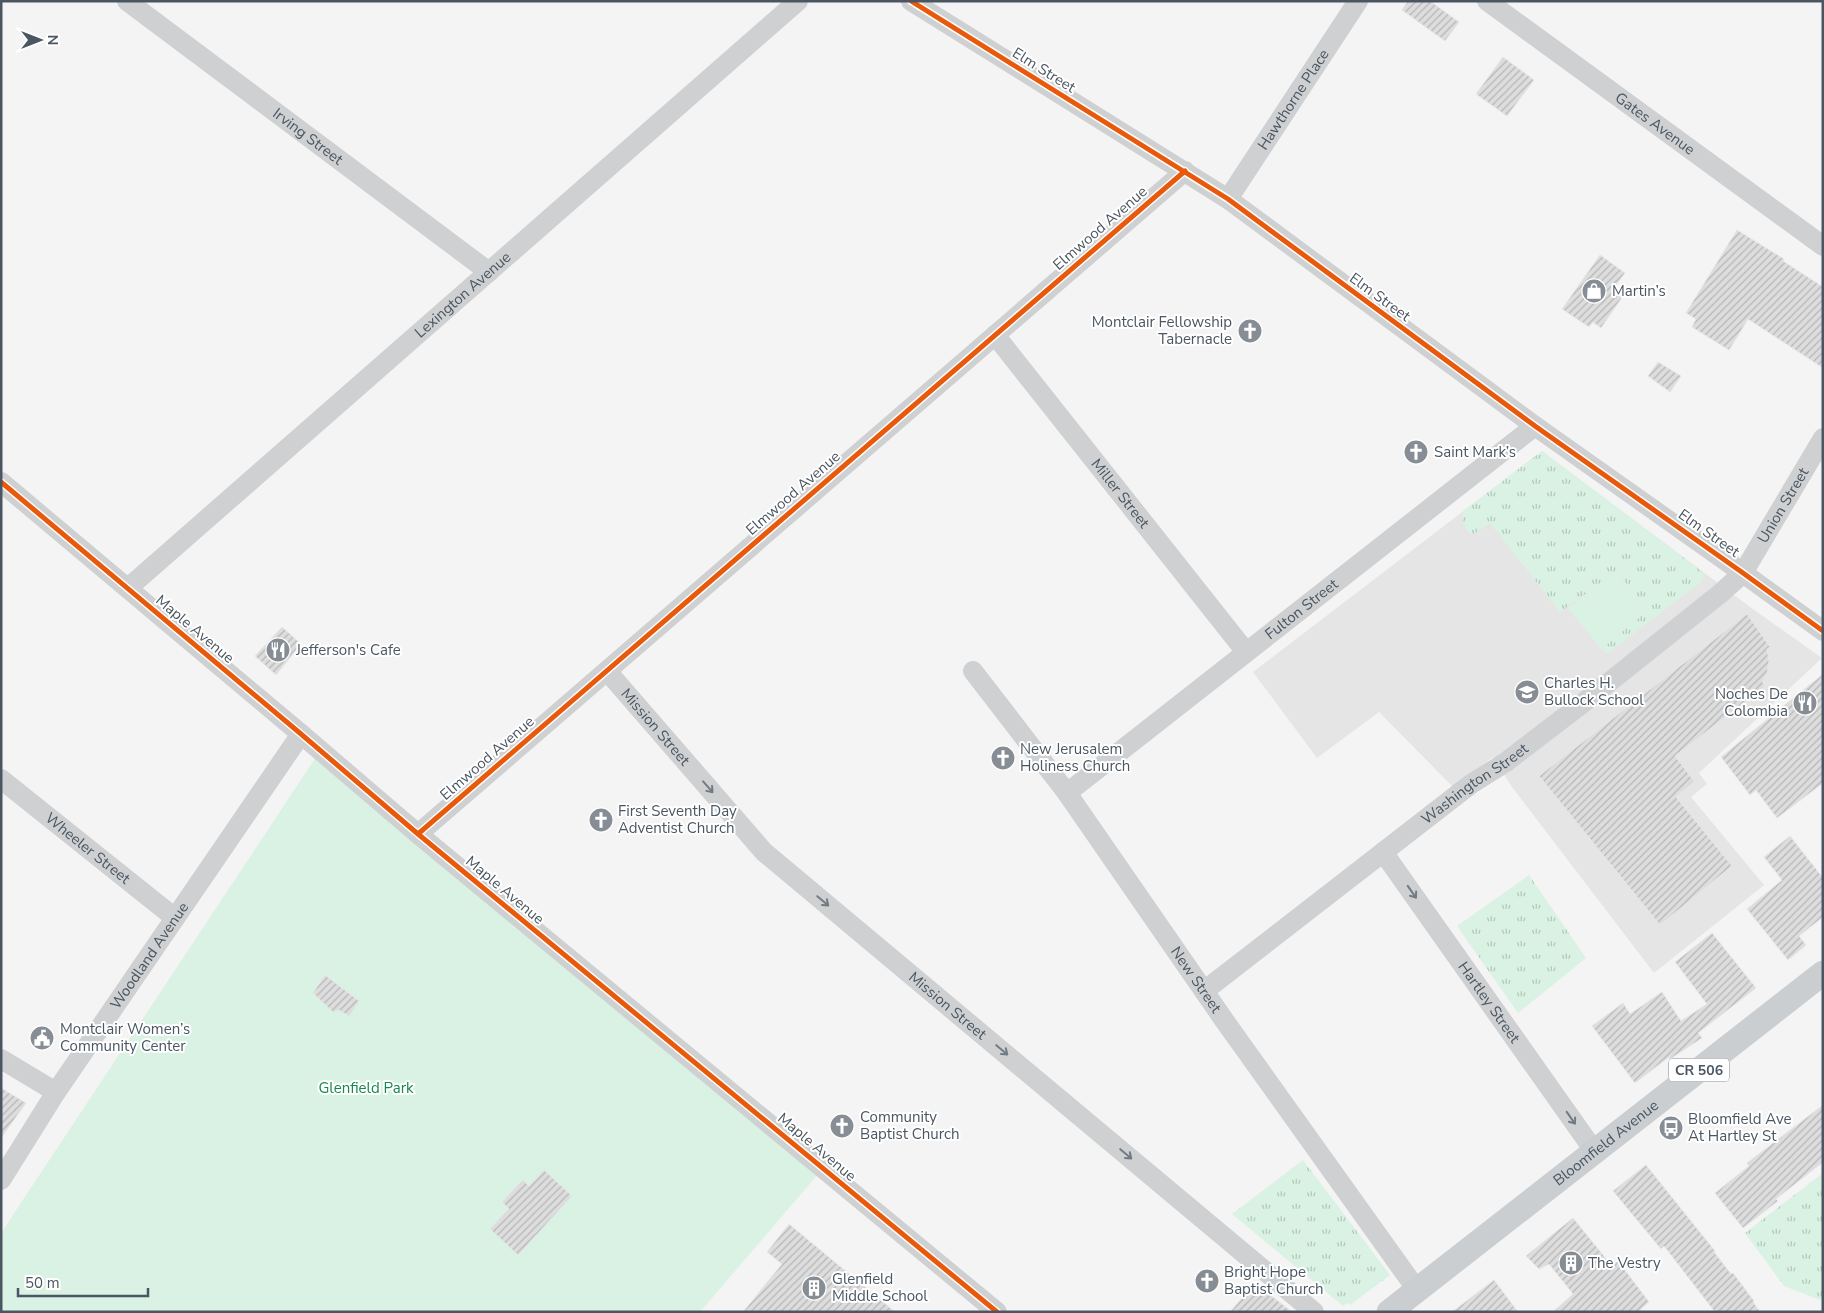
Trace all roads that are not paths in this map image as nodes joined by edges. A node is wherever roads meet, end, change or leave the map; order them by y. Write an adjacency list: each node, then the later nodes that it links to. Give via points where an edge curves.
1 (128, 1): 9 (street, Irving Street)
2 (798, 1): 9 (street, Lexington Avenue)
3 (911, 1): 6 (street, Elm Street)
4 (1358, 1): 7 (street, Hawthorne Place)
5 (1487, 1): 8 (street, Gates Avenue)
6 (1185, 171): 7 (street, Elm Street); 10 (street, Elmwood Avenue)
7 (1228, 199): 11 (street, Elm Street)
8 (1823, 246)
9 (489, 272): 15 (street, Lexington Avenue)
10 (995, 335): 17 (street, Miller Street); 18 (street, Elmwood Avenue)
11 (1535, 426): 14 (street, Elm Street); 17 (street, Fulton Street)
12 (1823, 438): 14 (street, Union Street)
13 (1, 482): 15 (street, Maple Avenue)
14 (1743, 573): 16 (street, Elm Street); 24 (street, Washington Street, via 1583,703)
15 (128, 588): 20 (street, Maple Avenue)
16 (1823, 631)
17 (1246, 652): 22 (street, Fulton Street)
18 (607, 671): 23 (street, Elmwood Avenue); 34 (street, Mission Street, one-way to 34, via 764,852)
19 (973, 671): 22 (street, New Street)
20 (301, 734): 23 (street, Maple Avenue); 25 (street, Woodland Avenue)
21 (1, 779): 25 (street, Wheeler Street)
22 (1067, 793): 27 (street, New Street)
23 (418, 834): 33 (street, Maple Avenue)
24 (1384, 852): 27 (street, Washington Street); 30 (street, Hartley Street, one-way to 30)
25 (175, 918): 29 (street, Woodland Avenue)
26 (1823, 973): 30 (main road, Bloomfield Avenue / CR 506)
27 (1204, 991): 32 (street, New Street)
28 (1, 1059): 29 (street)
29 (56, 1092): 31 (street, Woodland Avenue)
30 (1595, 1152): 32 (main road, Bloomfield Avenue / CR 506)
31 (1, 1180)
32 (1417, 1290): 35 (main road, Bloomfield Avenue / CR 506)
33 (997, 1312)
34 (1314, 1312)
35 (1389, 1312)

